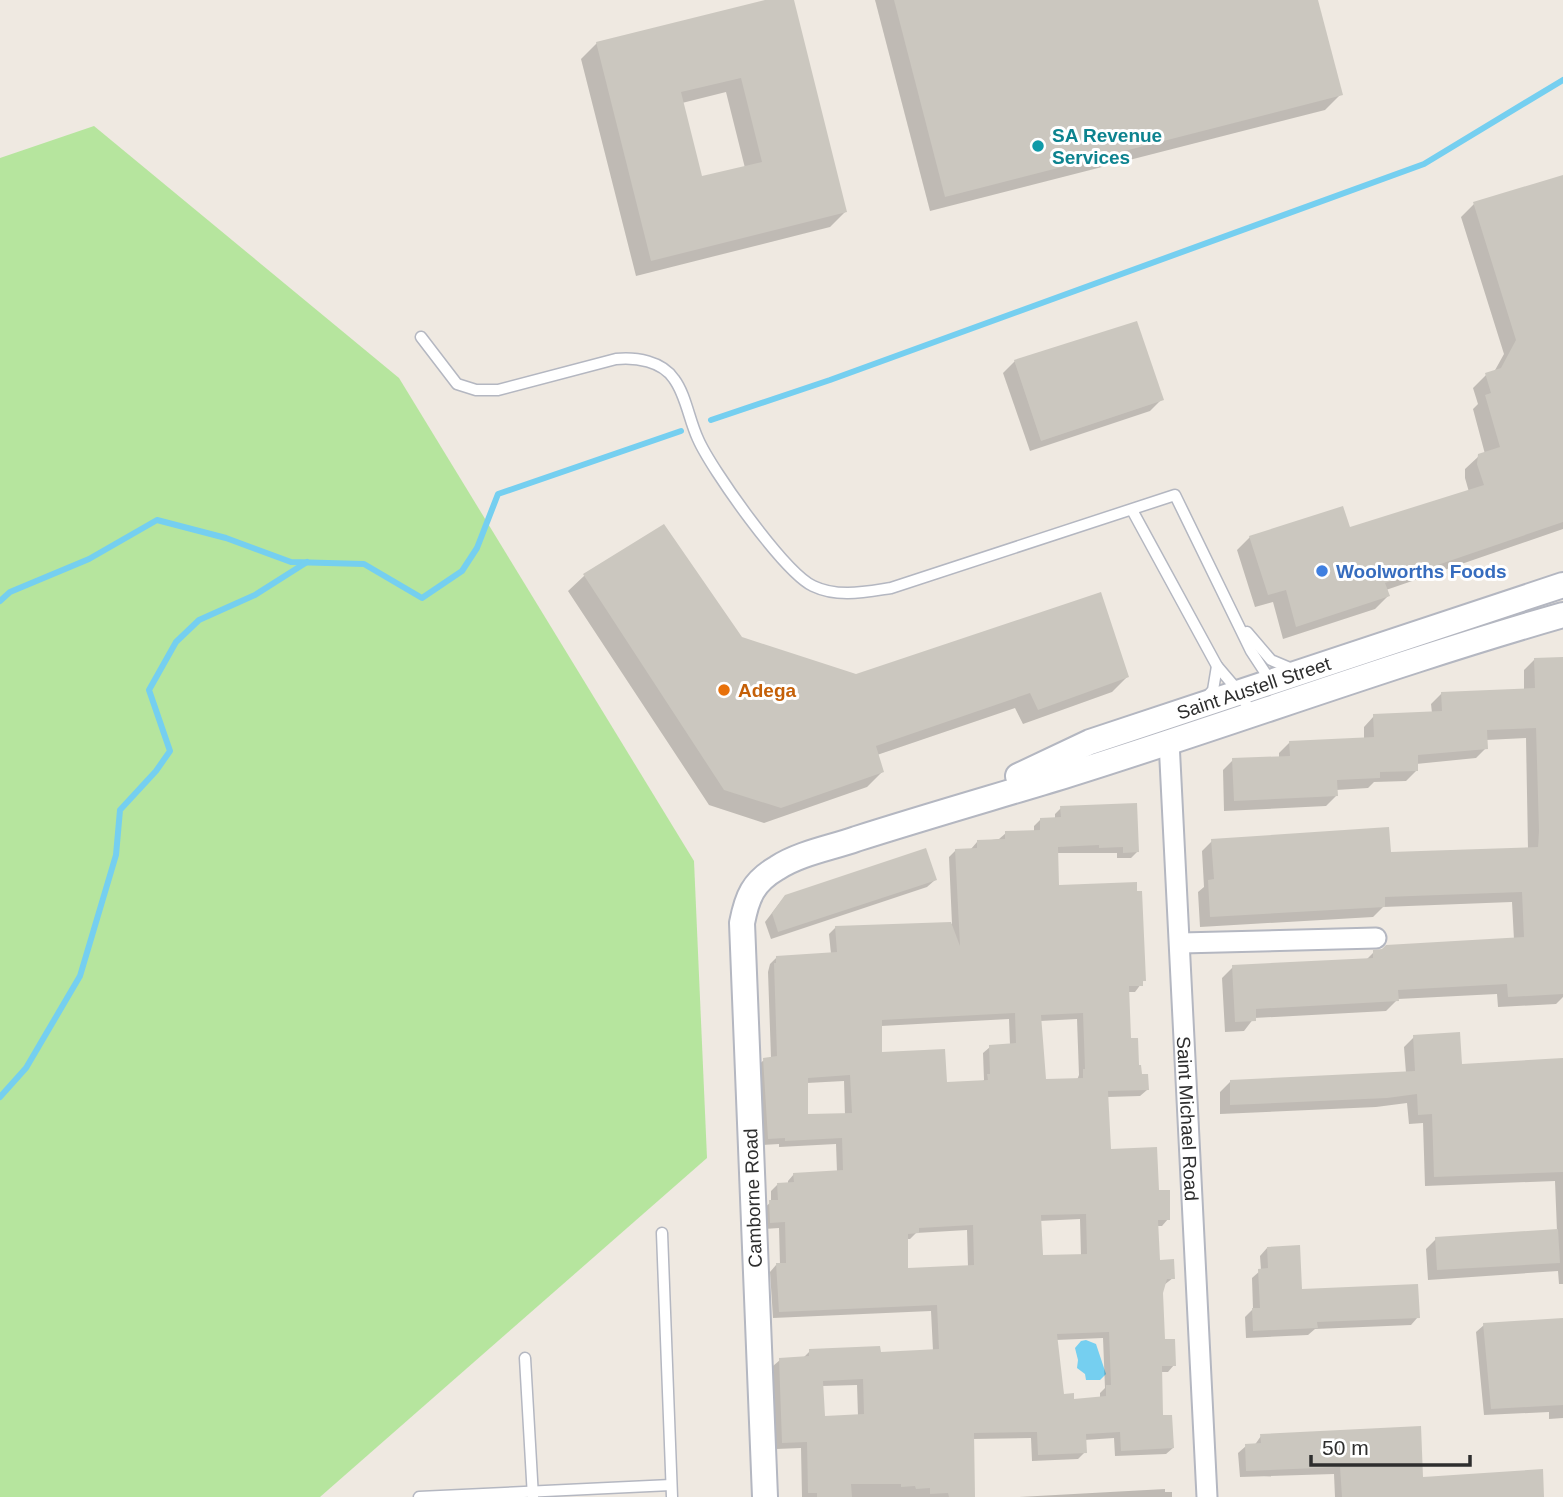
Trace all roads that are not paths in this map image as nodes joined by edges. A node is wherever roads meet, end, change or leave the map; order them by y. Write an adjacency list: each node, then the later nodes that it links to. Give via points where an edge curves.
1 (421, 337): 2 (lane, via 457,384 476,390 498,390 586,365 632,358 664,369 674,379 699,441 741,505 787,566 813,586 852,595 891,587)
2 (1132, 510): 5 (lane, via 1175,495); 7 (lane)
3 (1563, 585): 6 (street, Saint Austell Street)
4 (1563, 615): 10 (street, Saint Austell Street)
5 (1235, 618): 6 (lane, via 1278,665 1309,669); 8 (lane)
6 (1335, 663): 8 (street, Saint Austell Street)
7 (1217, 666): 9 (lane); 11 (lane, via 1208,696)
8 (1271, 682): 9 (street, Saint Austell Street); 10 (lane)
9 (1240, 693): 11 (street, Saint Austell Street); 12 (lane)
10 (1284, 705): 12 (street, Saint Austell Street)
11 (1174, 716): 14 (street, Saint Austell Street, via 1090,743)
12 (1253, 716): 13 (street, Saint Austell Street)
13 (1169, 741): 14 (street, Saint Austell Street); 17 (street, Saint Michael Road)
14 (951, 808): 15 (street, Saint Austell Street, via 791,860 763,878)
15 (747, 899): 24 (street, Camborne Road, via 743,936)
16 (1376, 938): 17 (street)
17 (1181, 943): 25 (street, Saint Michael Road)
18 (662, 1233): 20 (lane)
19 (524, 1358): 21 (lane)
20 (671, 1485): 21 (lane); 23 (lane)
21 (532, 1494): 22 (lane)
22 (419, 1497)
23 (672, 1497)
24 (765, 1497)
25 (1207, 1497)

